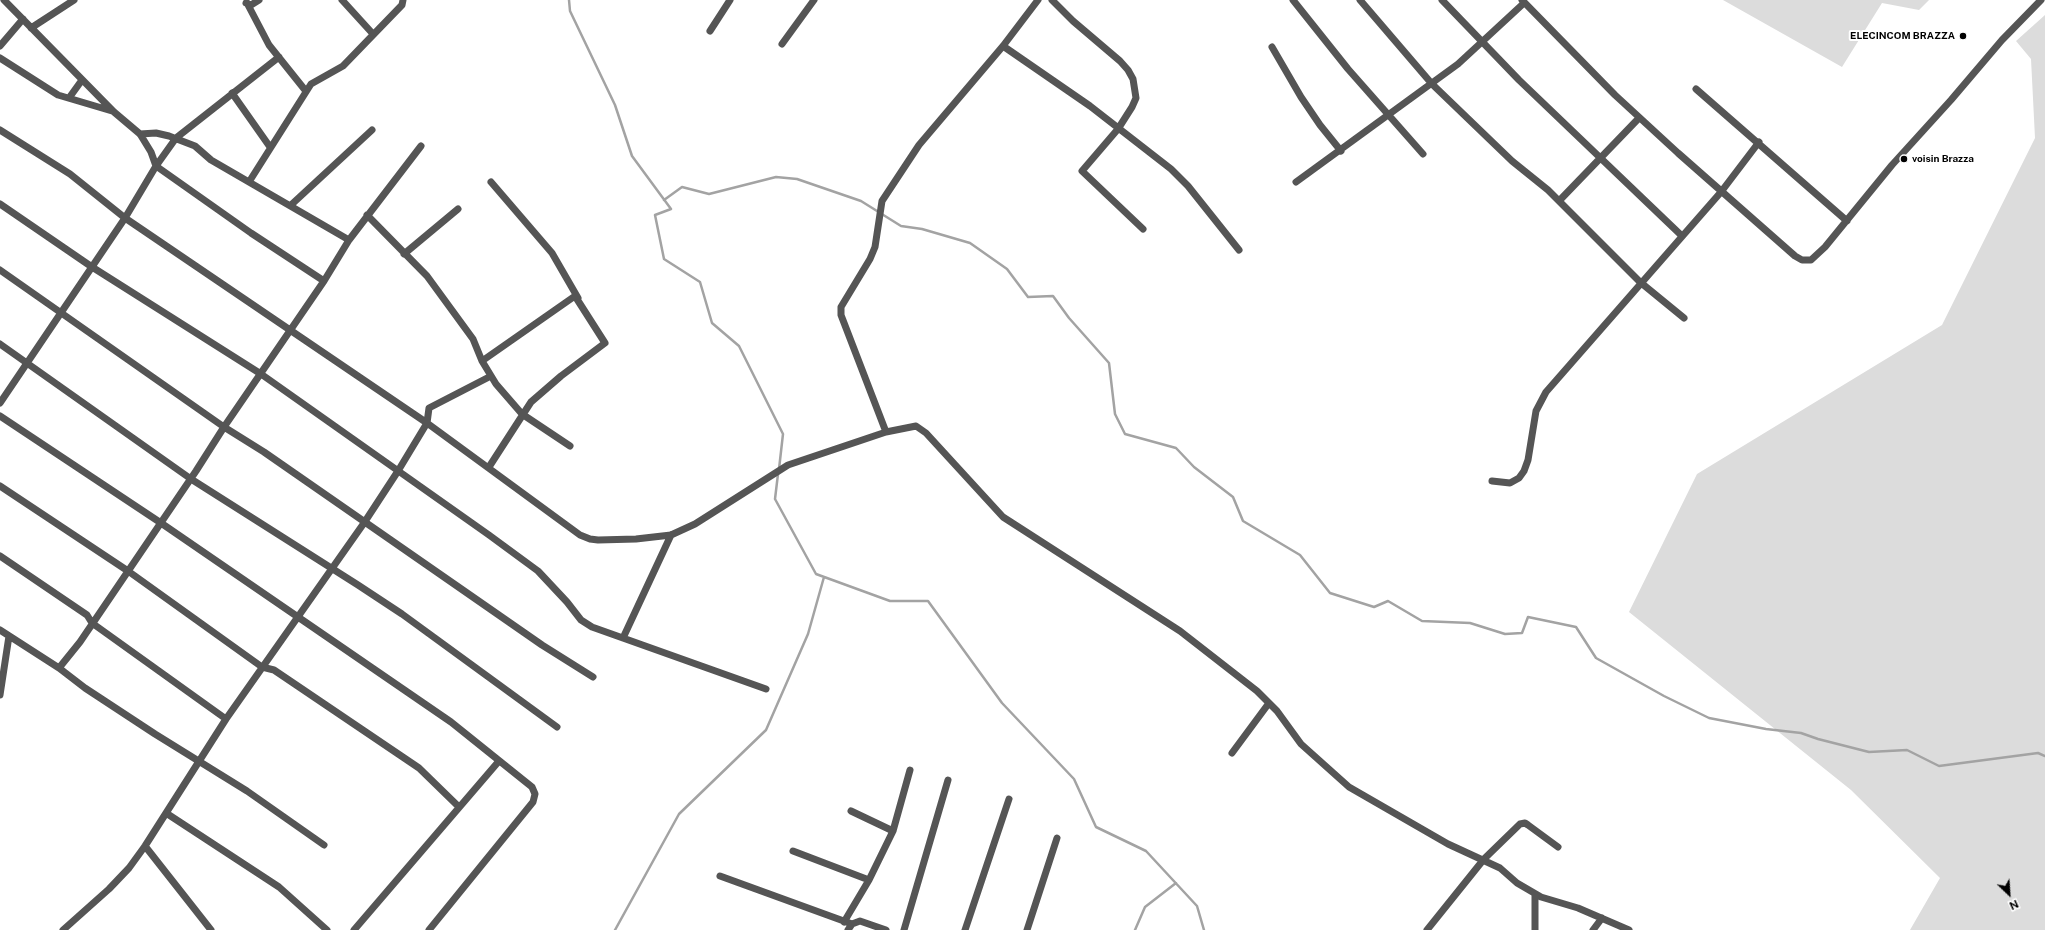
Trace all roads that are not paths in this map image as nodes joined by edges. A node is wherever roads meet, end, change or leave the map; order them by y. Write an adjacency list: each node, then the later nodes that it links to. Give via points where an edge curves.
1 (4, 0): 16 (street)
2 (74, 0): 17 (street)
3 (259, 0): 15 (street, via 251,5)
4 (342, 0): 19 (street)
5 (403, 0): 19 (street, via 402,5)
6 (730, 0): 18 (street)
7 (814, 0): 21 (street)
8 (1038, 0): 23 (street)
9 (1052, 0): 36 (street, via 1120,61 1134,79 1136,98)
10 (1293, 0): 34 (street)
11 (1360, 0): 28 (street)
12 (1442, 0): 20 (street)
13 (2041, 0): 58 (street, via 2002,40 1892,165)
14 (1523, 1): 20 (street); 35 (street)
15 (245, 2): 25 (street, via 269,45)
16 (23, 19): 17 (street); 22 (street)
17 (31, 28): 27 (street)
18 (710, 31)
19 (373, 34): 30 (street, via 343,66 311,84)
20 (1482, 42): 28 (street); 46 (street)
21 (782, 44)
22 (0, 46)
23 (1003, 46): 36 (street); 82 (street, via 919,145 882,201 875,247 841,307 840,315)
24 (1272, 47): 44 (street, via 1301,97)
25 (279, 57): 30 (street); 31 (street)
26 (0, 58): 32 (street, via 58,96)
27 (82, 80): 32 (street); 33 (street)
28 (1432, 84): 34 (street); 52 (street, via 1512,161)
29 (1696, 89): 41 (street)
30 (306, 90): 43 (street)
31 (232, 93): 40 (street); 43 (street)
32 (69, 98): 33 (street)
33 (114, 112): 39 (street)
34 (1389, 115): 44 (street); 45 (street)
35 (1639, 118): 46 (street); 51 (street)
36 (1118, 129): 59 (street, via 1082,171); 62 (street, via 1152,154 1188,186)
37 (0, 130): 57 (street, via 70,174)
38 (372, 130): 54 (street)
39 (140, 134): 40 (street, via 156,133); 47 (street)
40 (176, 138): 47 (street); 48 (street, via 195,146 211,160)
41 (1759, 142): 51 (street); 58 (street)
42 (421, 146): 56 (street)
43 (270, 147): 48 (street)
44 (1341, 151): 50 (street)
45 (1423, 154)
46 (1600, 158): 52 (street); 60 (street)
47 (156, 166): 57 (street); 66 (street)
48 (249, 182): 54 (street)
49 (491, 182): 68 (street, via 552,253)
50 (1296, 182)
51 (1721, 192): 58 (street, via 1802,260 1811,260 1817,255); 60 (street)
52 (1559, 201): 67 (street)
53 (0, 204): 64 (street)
54 (291, 206): 61 (street)
55 (458, 209): 63 (street)
56 (367, 215): 61 (street); 63 (street)
57 (125, 218): 64 (street); 71 (street)
58 (1847, 221)
59 (1143, 229)
60 (1682, 236): 67 (street)
61 (349, 240): 66 (street)
62 (1239, 250)
63 (404, 254): 73 (street, via 439,291 473,339)
64 (92, 267): 69 (street); 75 (street)
65 (0, 270): 69 (street)
66 (324, 281): 71 (street)
67 (1640, 282): 70 (street); 87 (street, via 1540,401 1528,460 1519,478 1510,483)
68 (578, 298): 73 (street, via 572,297); 78 (street, via 605,343 561,376 531,402)
69 (61, 312): 74 (street); 81 (street)
70 (1684, 318)
71 (292, 329): 75 (street); 80 (street)
72 (0, 344): 74 (street)
73 (482, 361): 76 (street)
74 (28, 363): 77 (street); 86 (street)
75 (261, 374): 81 (street); 85 (street)
76 (491, 376): 78 (street); 80 (street, via 429,408)
77 (0, 403)
78 (522, 414): 83 (street); 84 (street)
79 (0, 416): 89 (street)
80 (427, 423): 84 (street); 85 (street)
81 (224, 427): 86 (street); 90 (street, via 264,452)
82 (886, 432): 91 (street, via 788,465 695,524); 106 (street, via 910,426 921,428 1003,517 1180,631 1257,690)
83 (570, 446)
84 (489, 467): 91 (street, via 580,535 598,540)
85 (398, 471): 90 (street); 98 (street, via 538,572 581,620 592,627)
86 (191, 479): 89 (street); 93 (street)
87 (1492, 481)
88 (0, 486): 94 (street)
89 (161, 523): 94 (street); 95 (street)
90 (364, 523): 93 (street); 103 (street)
91 (671, 535): 98 (street)
92 (0, 556): 96 (street, via 87,615)
93 (331, 569): 95 (street); 108 (street, via 402,614)
94 (128, 571): 96 (street); 101 (street)
95 (297, 616): 101 (street); 110 (street, via 451,722)
96 (92, 623): 102 (street); 107 (street)
97 (0, 630): 99 (street)
98 (623, 638): 104 (street)
99 (8, 640): 100 (street); 102 (street); 105 (street)
100 (0, 646)
101 (262, 667): 107 (street); 115 (street, via 274,670 419,768)
102 (59, 668): 111 (street)
103 (593, 677)
104 (766, 689)
105 (0, 695)
106 (1269, 703): 109 (street); 124 (street, via 1301,744 1349,786 1448,844)
107 (226, 719): 111 (street)
108 (558, 727)
109 (1232, 753)
110 (499, 761): 115 (street); 134 (street, via 532,787 535,794 533,802)
111 (199, 762): 117 (street); 120 (street, via 247,790)
112 (910, 770): 118 (street)
113 (948, 780): 136 (street)
114 (1009, 799): 137 (street)
115 (460, 807): 133 (street)
116 (852, 811): 118 (street)
117 (166, 813): 121 (street); 132 (street, via 279,887)
118 (893, 831): 126 (street)
119 (1057, 838): 138 (street)
120 (324, 845)
121 (145, 846): 130 (street, via 109,889); 131 (street)
122 (1558, 847): 124 (street, via 1525,823 1520,824)
123 (793, 851): 126 (street)
124 (1484, 859): 127 (street); 139 (street)
125 (720, 876): 129 (street)
126 (869, 880): 129 (street)
127 (1535, 894): 128 (street); 140 (street)
128 (1602, 918): 141 (street); 142 (street)
129 (848, 925): 135 (street, via 860,921)
130 (62, 930)
131 (211, 930)
132 (327, 930)
133 (354, 930)
134 (429, 930)
135 (886, 930)
136 (904, 930)
137 (965, 930)
138 (1027, 930)
139 (1427, 930)
140 (1535, 930)
141 (1593, 930)
142 (1629, 930)

